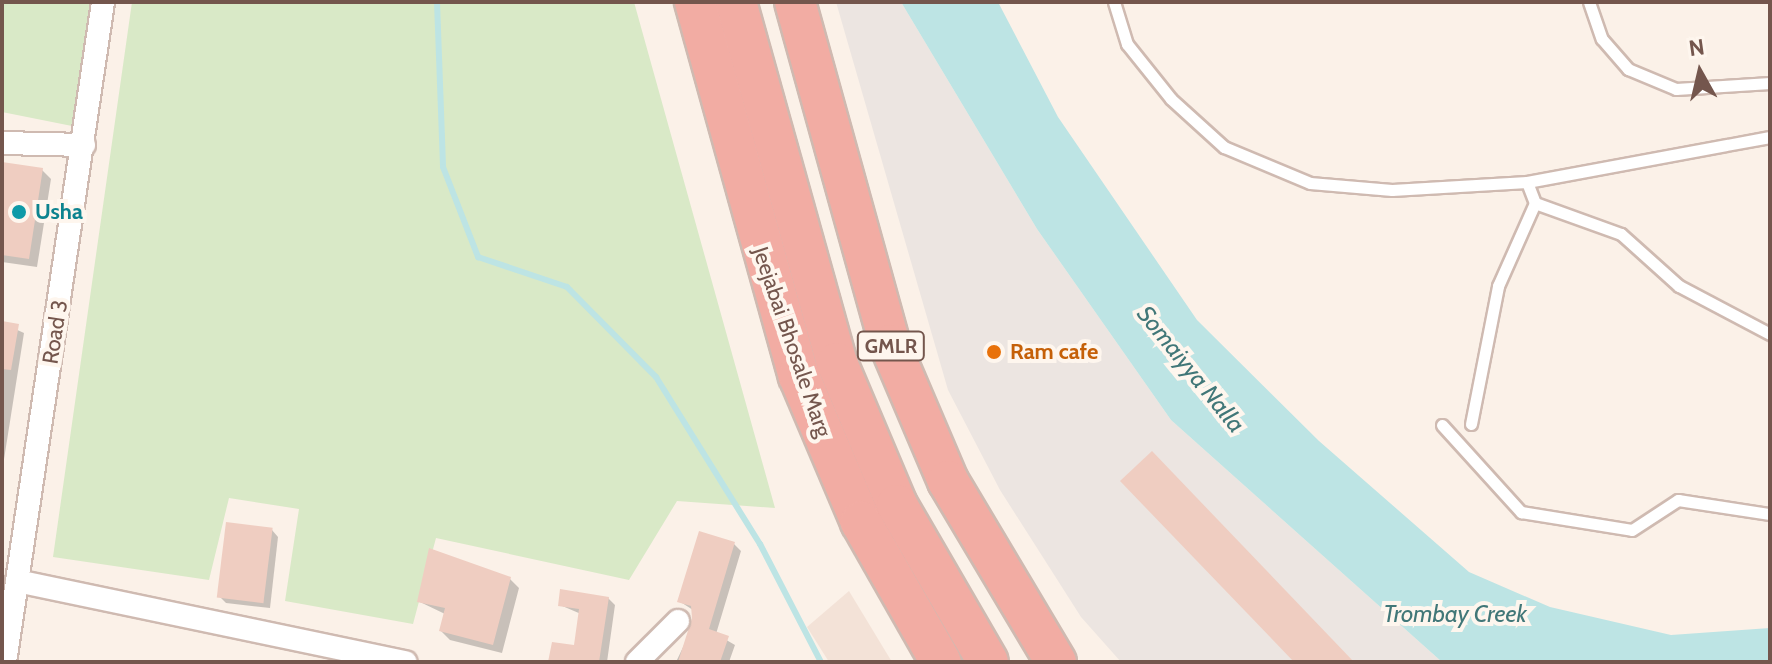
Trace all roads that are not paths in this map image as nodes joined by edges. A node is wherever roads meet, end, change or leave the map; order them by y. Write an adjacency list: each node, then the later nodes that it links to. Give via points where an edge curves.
1 (103, 2): 10 (street, Road 3)
2 (695, 2): 23 (highway, Jeejabai Bhosale Marg, via 799,376 861,522)
3 (736, 2): 24 (highway, via 837,363 897,505)
4 (795, 2): 25 (highway, GMLR, via 890,345 948,481)
5 (1114, 2): 11 (lane, via 1127,44 1171,99 1224,147 1310,183 1392,190)
6 (1589, 2): 7 (lane, via 1602,39 1628,69 1676,89)
7 (1770, 83)
8 (1770, 137): 11 (lane)
9 (2, 143): 10 (street)
10 (84, 145): 17 (street, Road 3)
11 (1527, 182): 12 (lane)
12 (1535, 203): 13 (lane, via 1621,234 1679,286); 14 (lane, via 1498,286)
13 (1770, 334)
14 (1471, 424)
15 (1442, 425): 16 (lane, via 1521,512 1632,530 1678,500)
16 (1770, 514)
17 (17, 581): 19 (street); 20 (street, Road 3)
18 (678, 621): 22 (street)
19 (324, 654): 21 (street)
20 (5, 662)
21 (406, 662)
22 (637, 662)
23 (941, 662)
24 (988, 662)
25 (1056, 662)

